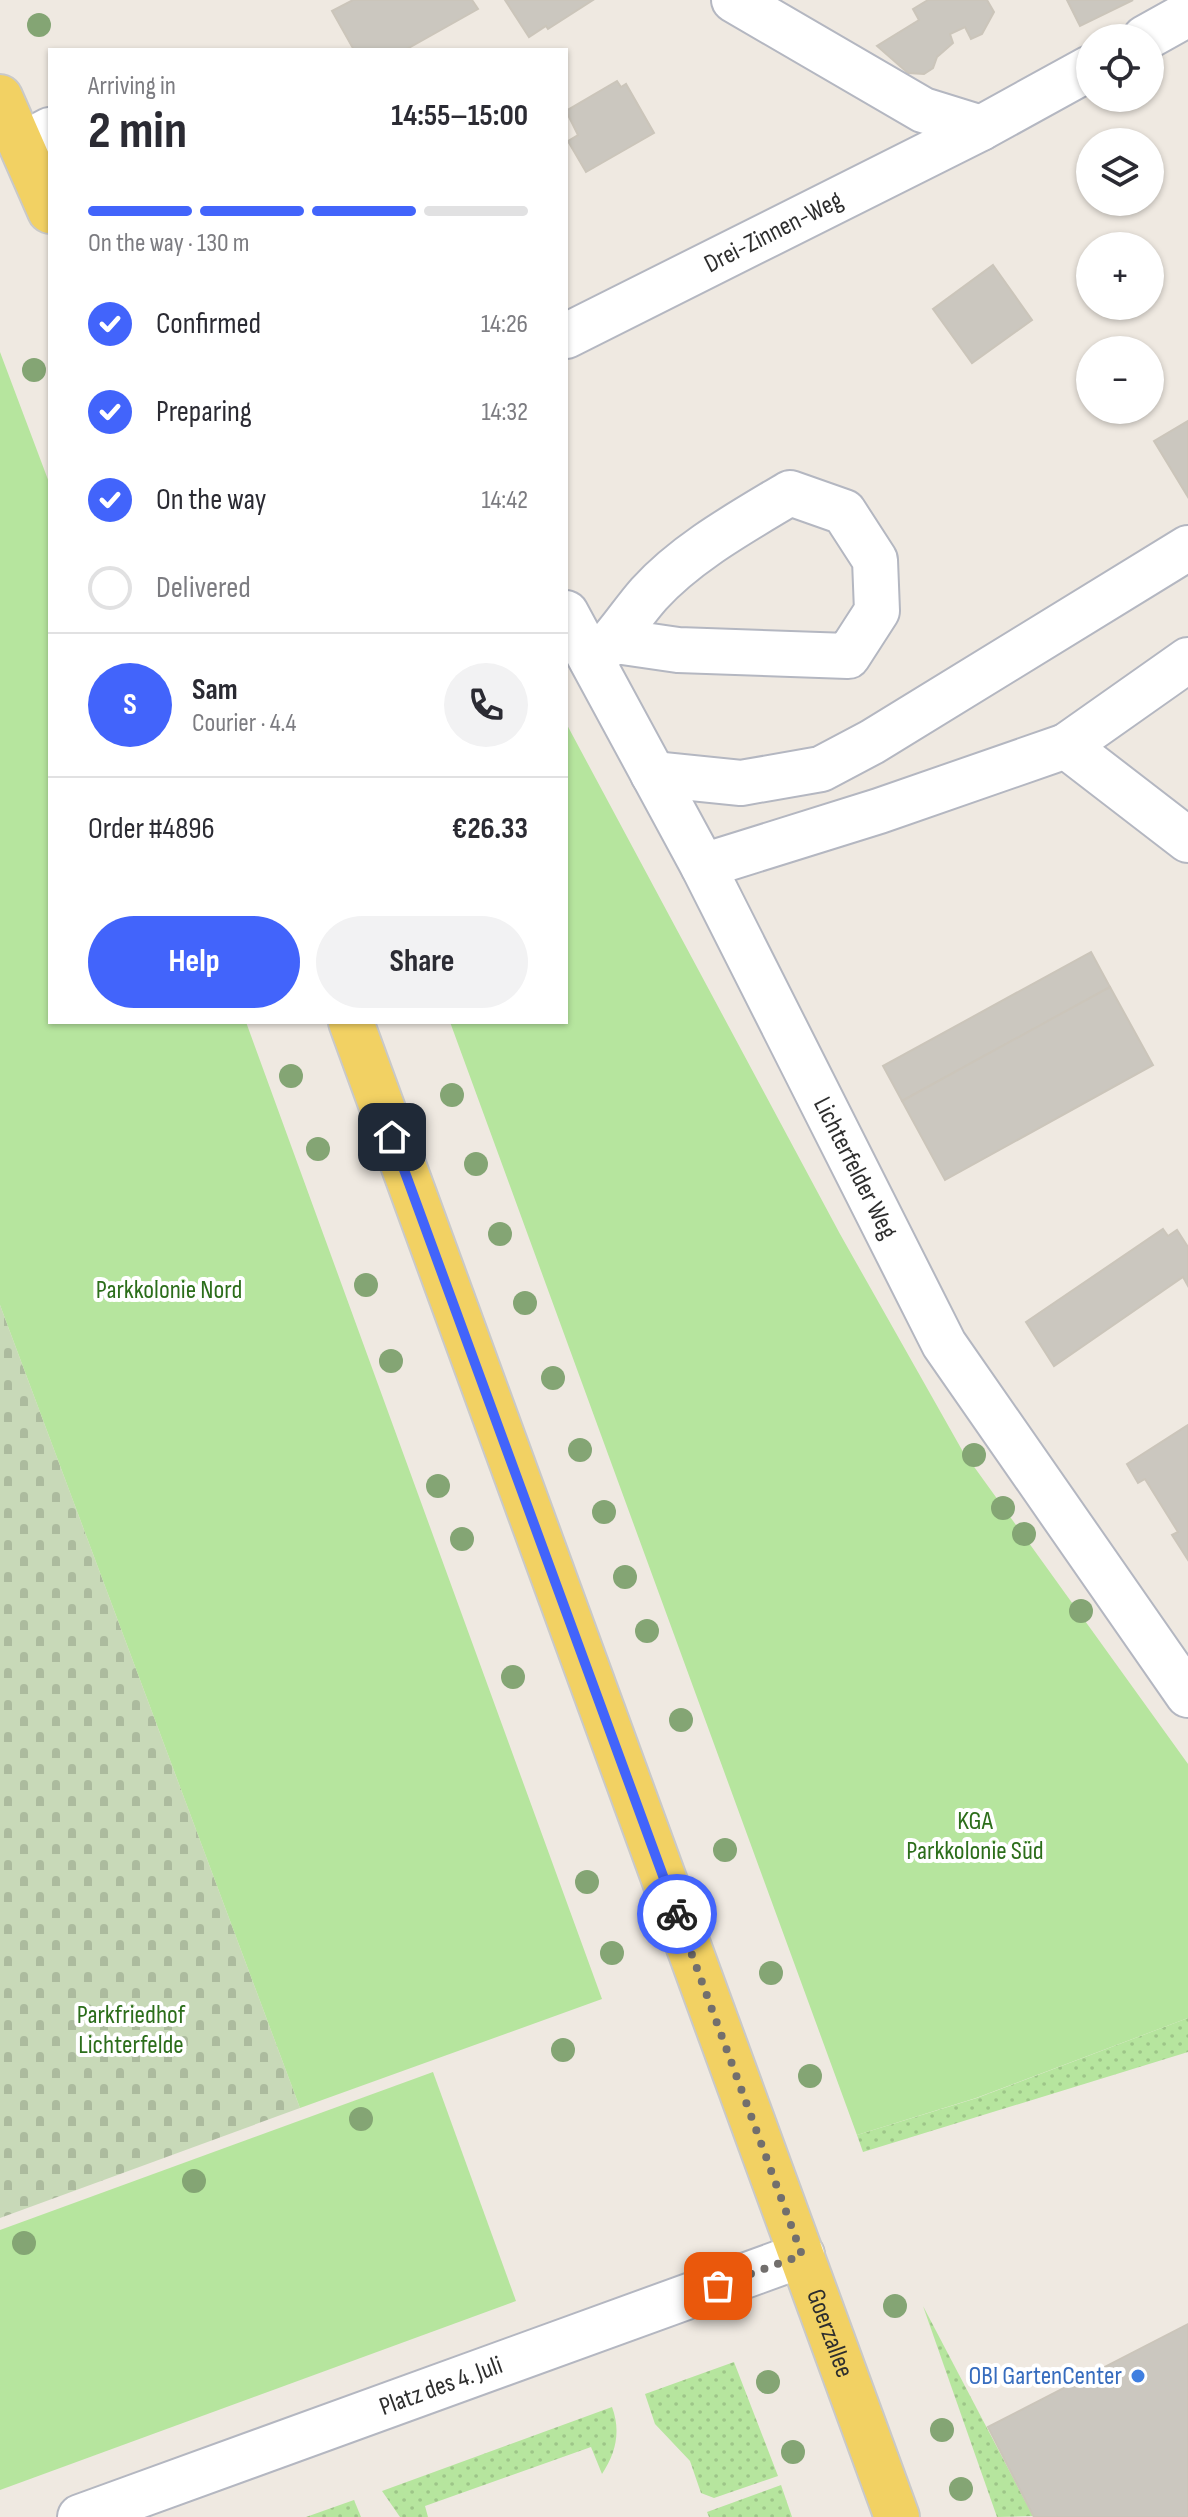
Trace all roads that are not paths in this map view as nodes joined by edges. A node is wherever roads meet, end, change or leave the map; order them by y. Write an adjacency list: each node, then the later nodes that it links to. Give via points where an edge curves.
1 (734, 0): 6 (street, via 923,110)
2 (1188, 14): 3 (street)
3 (1164, 27)
4 (1076, 76): 6 (street, Drei-Zinnen-Weg)
5 (0, 97): 7 (main road)
6 (981, 128): 9 (street, Drei-Zinnen-Weg)
7 (36, 137): 8 (main road)
8 (48, 200)
9 (568, 335)
10 (1188, 548): 15 (street, via 821,769 741,783)
11 (568, 615): 12 (street, Lichterfelder Weg)
12 (604, 650): 12 (street, via 650,593 721,534 790,493 844,512 875,560 877,611 848,656); 15 (street, Lichterfelder Weg)
13 (1188, 660): 14 (street)
14 (1066, 746): 16 (street); 17 (street)
15 (653, 774): 17 (street, Lichterfelder Weg)
16 (1188, 840)
17 (703, 866): 19 (street, Lichterfelder Weg, via 944,1344)
18 (352, 1024): 20 (main road, Goerzallee)
19 (1188, 1695)
20 (802, 2255): 21 (street, Platz des 4. Juli); 22 (main road, Goerzallee)
21 (80, 2517)
22 (897, 2517)

